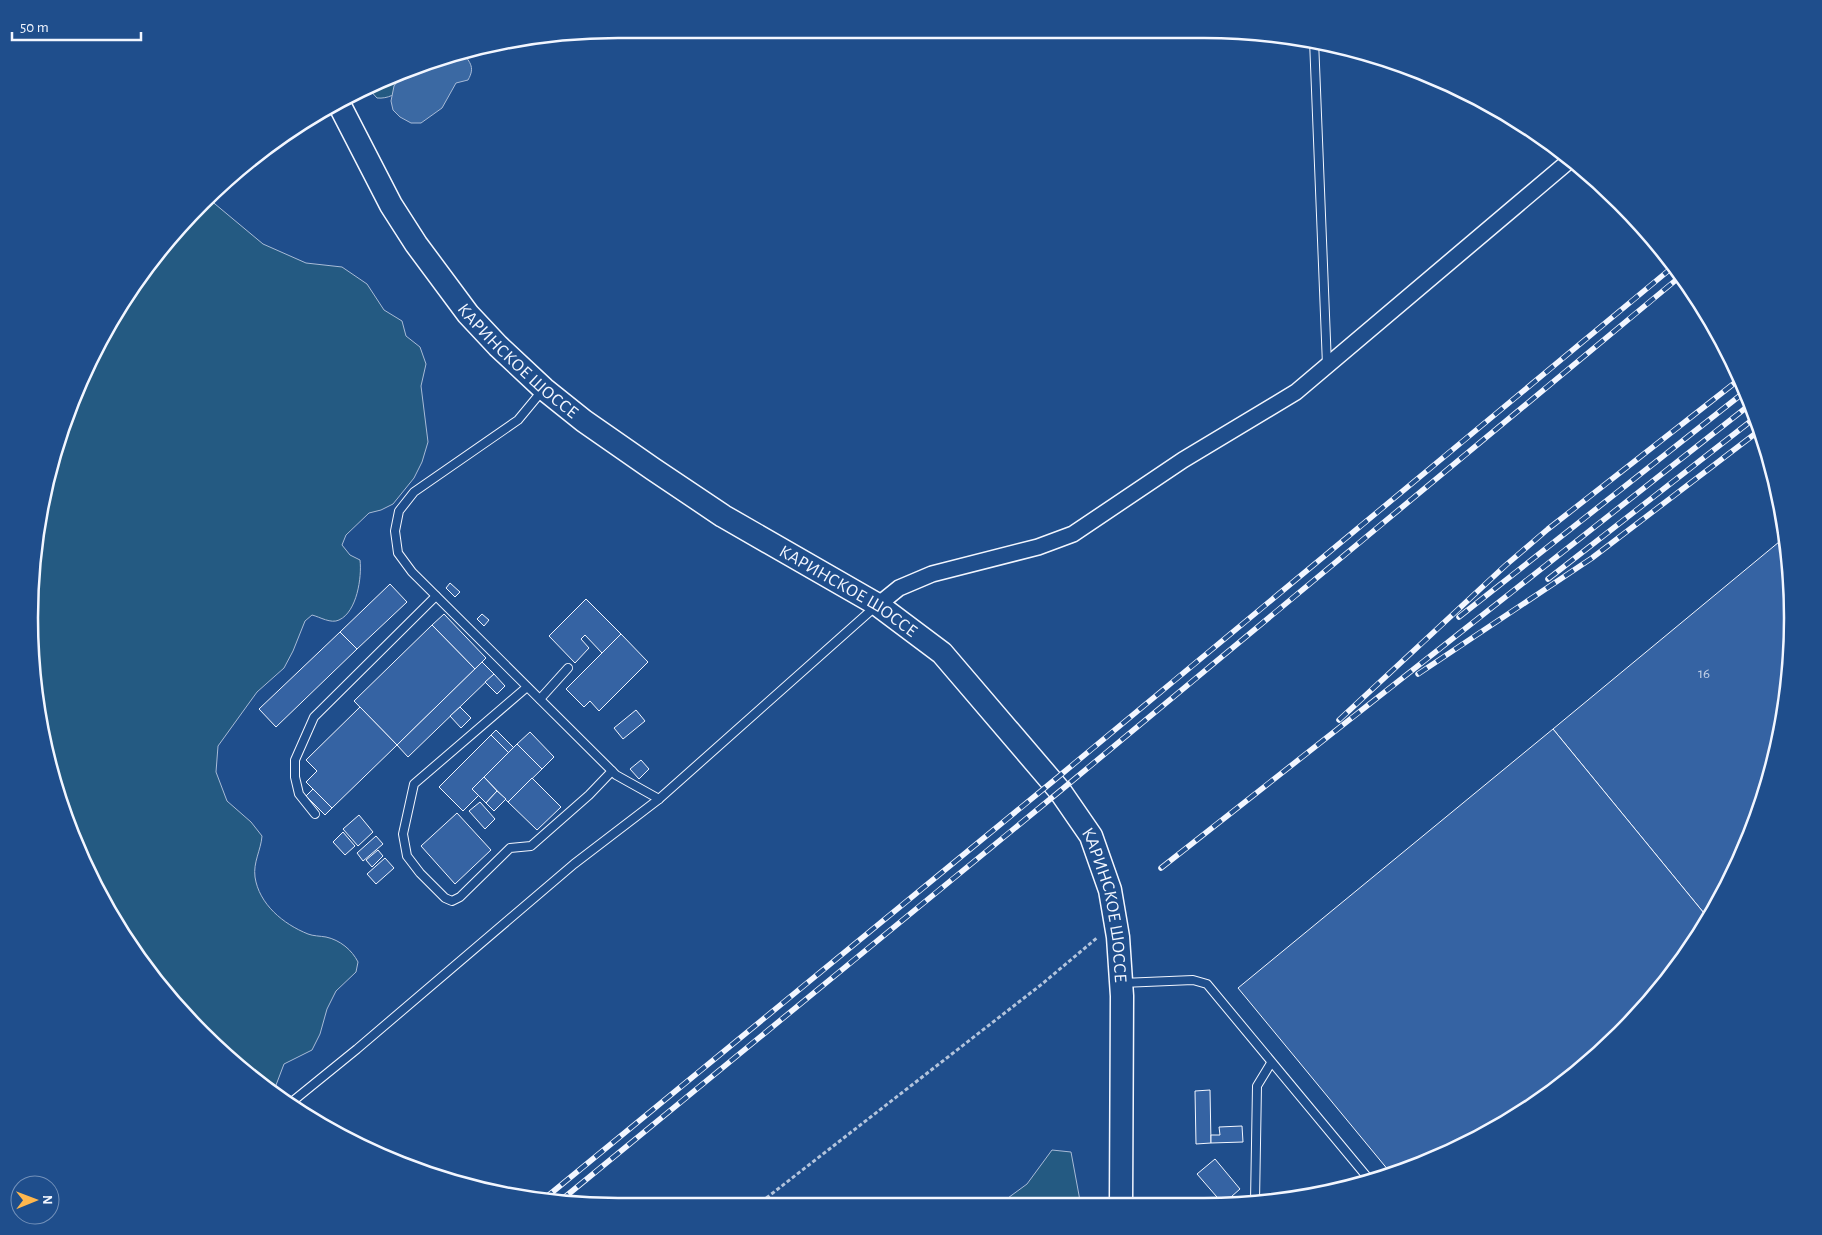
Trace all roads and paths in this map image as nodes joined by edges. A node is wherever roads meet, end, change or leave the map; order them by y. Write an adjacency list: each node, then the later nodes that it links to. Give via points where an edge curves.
1 (1314, 48): 4 (lane)
2 (341, 108): 5 (street, КАРИНСКОЕ ШОССЕ, via 391,205 439,277 498,346)
3 (1566, 164): 4 (street)
4 (1327, 366): 7 (street, via 1296,392 1183,460 1072,534 1038,547 932,574 899,588)
5 (544, 389): 6 (lane, via 518,420 414,492 399,512 395,531 398,553); 7 (street, КАРИНСКОЕ ШОССЕ, via 584,421 722,516)
6 (436, 596): 9 (lane); 13 (lane, via 314,718 295,760 295,777 299,794)
7 (878, 605): 12 (lane); 14 (street, КАРИНСКОЕ ШОССЕ, via 942,653 1060,791 1091,836 1110,890)
8 (568, 668): 10 (lane)
9 (527, 686): 10 (lane); 11 (lane, via 414,784 404,834 407,856 420,873 445,898 452,901 460,898 510,848 531,846)
10 (540, 699): 11 (lane)
11 (612, 771): 12 (lane)
12 (659, 799): 17 (lane, via 574,864)
13 (315, 814)
14 (1116, 922): 15 (street, КАРИНСКОЕ ШОССЕ); 20 (path, via 1042,984)
15 (1121, 983): 16 (lane, via 1193,980 1206,984); 21 (street, КАРИНСКОЕ ШОССЕ)
16 (1271, 1062): 18 (lane); 19 (lane, via 1257,1086)
17 (295, 1100)
18 (1365, 1175)
19 (1255, 1195)
20 (766, 1198)
21 (1121, 1198)

